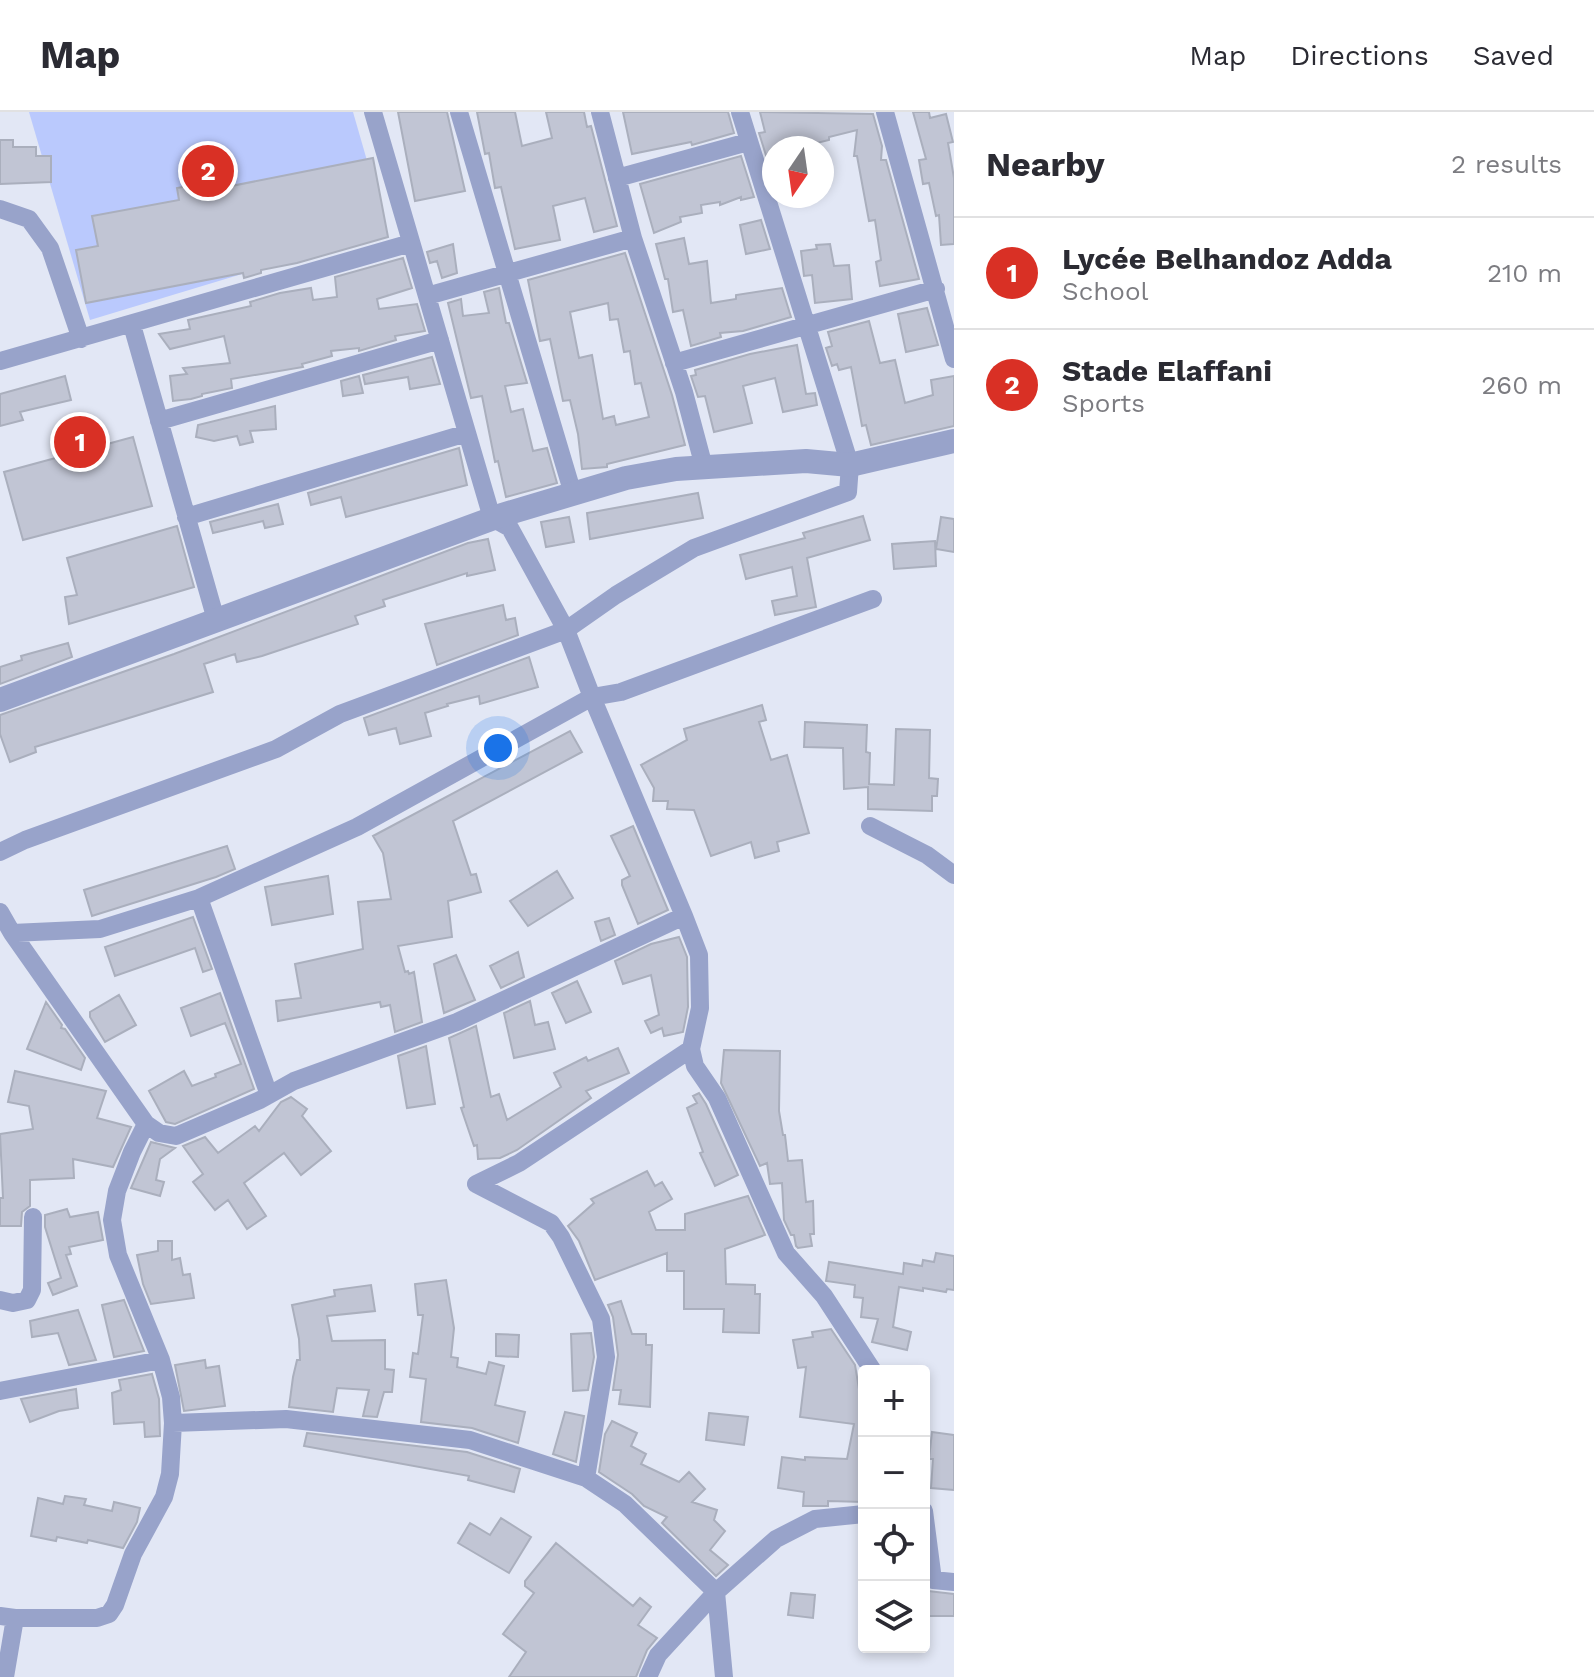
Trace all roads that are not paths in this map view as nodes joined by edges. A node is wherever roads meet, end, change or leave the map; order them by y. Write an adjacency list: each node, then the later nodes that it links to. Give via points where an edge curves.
1 (373, 112): 10 (street)
2 (459, 112): 11 (street)
3 (600, 112): 7 (street)
4 (740, 112): 6 (street)
5 (885, 112): 12 (street)
6 (748, 142): 7 (street); 15 (street)
7 (617, 178): 9 (street)
8 (0, 209): 16 (street, via 29,219 50,248)
9 (633, 238): 11 (street); 20 (street)
10 (411, 243): 13 (street); 14 (street)
11 (508, 273): 13 (street); 26 (street)
12 (936, 289): 15 (street); 18 (street)
13 (427, 296): 17 (street)
14 (132, 325): 16 (street); 21 (street)
15 (806, 326): 20 (street); 24 (street)
16 (81, 339): 19 (street)
17 (440, 340): 21 (street); 22 (street)
18 (954, 359)
19 (0, 361)
20 (674, 363): 25 (street)
21 (159, 421): 27 (street)
22 (467, 433): 27 (street); 28 (street)
23 (954, 441): 24 (street)
24 (850, 465): 25 (street, via 806,461); 31 (street, via 848,492 694,548)
25 (704, 467): 26 (street, via 626,478)
26 (573, 494): 28 (street)
27 (186, 517): 30 (street)
28 (492, 518): 30 (street); 31 (street, via 510,528)
29 (873, 599): 32 (street, via 621,692)
30 (216, 620): 33 (street)
31 (566, 630): 32 (street); 35 (street, via 340,714 276,749)
32 (592, 697): 37 (street, via 357,827); 39 (street)
33 (0, 700)
34 (870, 826): 36 (street)
35 (0, 852)
36 (954, 875)
37 (199, 898): 40 (street, via 100,929); 42 (street)
38 (0, 912): 40 (street)
39 (684, 916): 41 (street, via 699,955 700,1008); 42 (street, via 457,1022 294,1081)
40 (12, 933): 43 (street)
41 (691, 1049): 47 (street, via 786,1253 824,1296); 50 (street, via 519,1163 476,1184 551,1223 601,1319 606,1357)
42 (269, 1095): 43 (street, via 176,1136)
43 (146, 1124): 46 (street, via 117,1191 112,1220 118,1255)
44 (33, 1217): 45 (street, via 32,1290 27,1300)
45 (0, 1300)
46 (161, 1360): 48 (street); 49 (street)
47 (869, 1365)
48 (0, 1391)
49 (173, 1423): 50 (street, via 286,1419 470,1440); 55 (street, via 164,1497 109,1614)
50 (586, 1478): 54 (street, via 625,1504)
51 (858, 1515): 54 (street, via 815,1519 776,1539)
52 (930, 1557): 53 (street, via 933,1580)
53 (954, 1582)
54 (716, 1592): 57 (street, via 658,1655); 58 (street)
55 (8, 1617): 56 (street)
56 (5, 1677)
57 (648, 1677)
58 (724, 1677)

